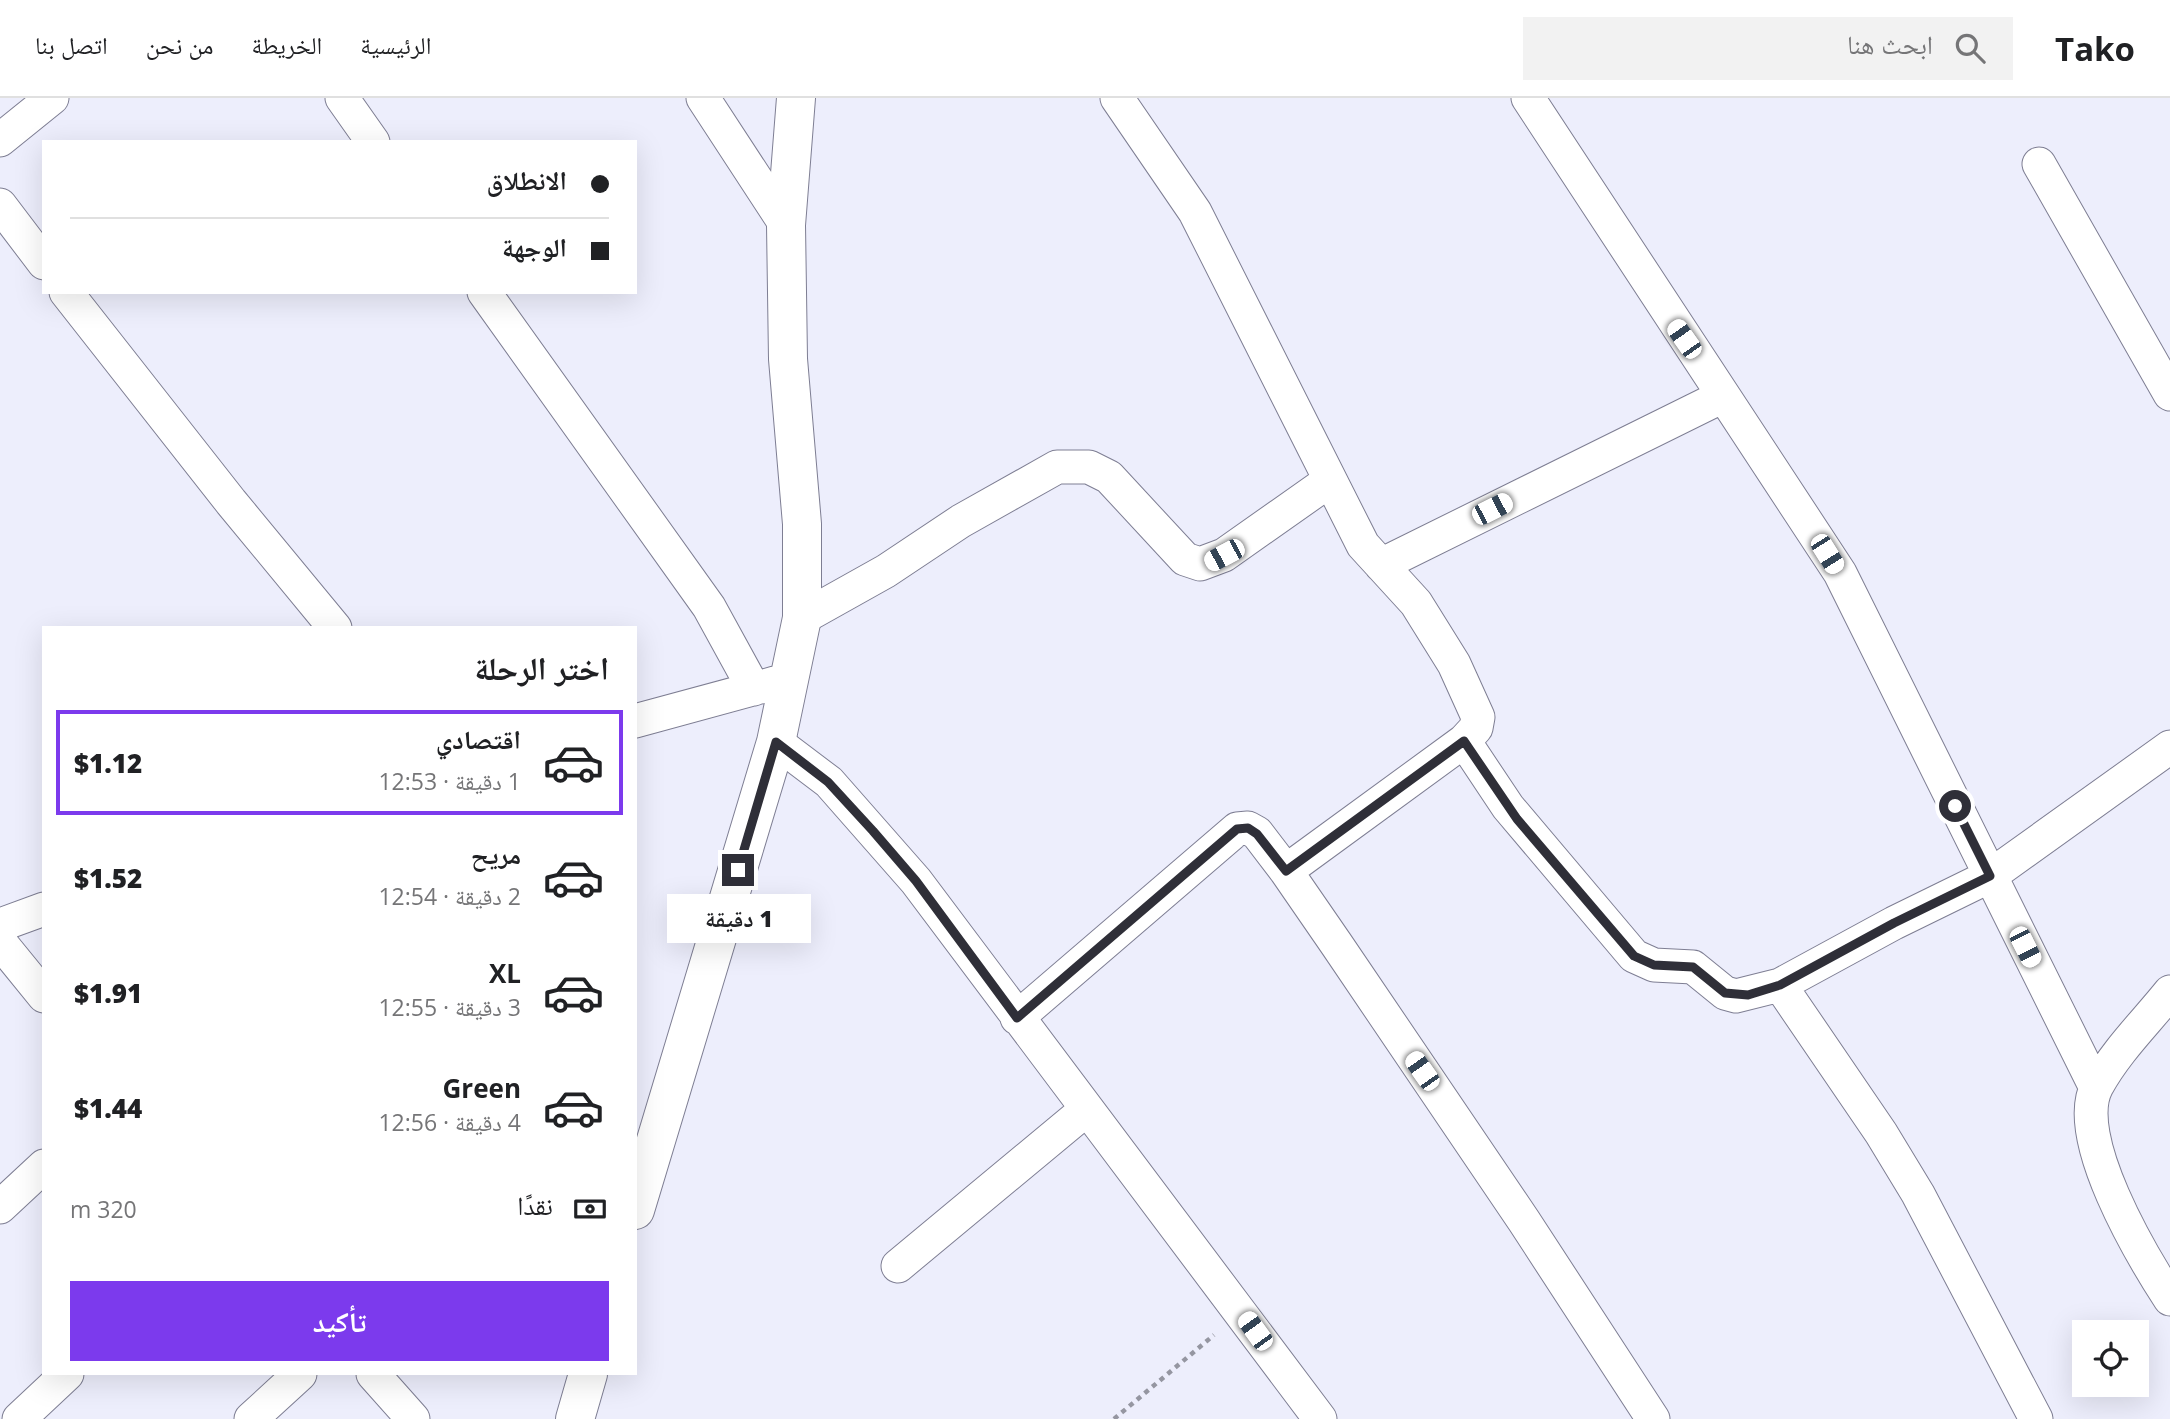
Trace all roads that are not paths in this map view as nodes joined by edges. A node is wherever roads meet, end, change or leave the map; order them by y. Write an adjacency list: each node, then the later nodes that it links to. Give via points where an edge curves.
1 (52, 98): 7 (street)
2 (342, 98): 8 (street)
3 (703, 98): 11 (street)
4 (796, 98): 11 (street)
5 (1116, 98): 17 (street, via 1195,212)
6 (1528, 98): 16 (street)
7 (0, 140)
8 (372, 140)
9 (2039, 164): 15 (street)
10 (0, 205): 12 (street)
11 (786, 225): 19 (street, via 788,359 802,524)
12 (42, 259)
13 (68, 294): 20 (street)
14 (485, 294): 22 (street, via 709,607)
15 (2170, 394)
16 (1723, 396): 18 (street); 28 (street, via 1840,573)
17 (1329, 481): 18 (street, via 1363,545); 19 (street, via 1224,555 1200,564 1185,559 1109,477 1089,467 1057,467)
18 (1381, 565): 24 (street, via 1416,603 1473,702 1476,728)
19 (802, 618): 21 (street)
20 (333, 626)
21 (791, 679): 22 (street); 25 (street)
22 (754, 689): 23 (street)
23 (637, 720)
24 (1464, 741): 27 (street); 32 (street, via 1526,830 1634,956 1654,965 1693,967 1725,993 1736,996)
25 (776, 742): 35 (street, via 828,782 882,841); 39 (street)
26 (2170, 747): 28 (street)
27 (1286, 871): 35 (street, via 1257,834 1248,828 1237,829); 52 (street)
28 (1990, 876): 32 (street); 36 (street)
29 (42, 910): 30 (street)
30 (0, 925)
31 (0, 942): 34 (street)
32 (1780, 985): 53 (street, via 1918,1194)
33 (2170, 992): 36 (street)
34 (42, 994)
35 (1017, 1018): 37 (street)
36 (2096, 1088): 42 (street, via 2090,1115 2103,1167 2143,1257)
37 (1087, 1109): 41 (street); 51 (street)
38 (42, 1168): 40 (street)
39 (637, 1203)
40 (0, 1208)
41 (898, 1266)
42 (2170, 1299)
43 (66, 1375): 47 (street)
44 (299, 1375): 48 (street)
45 (374, 1375): 49 (street)
46 (588, 1375): 50 (street)
47 (19, 1419)
48 (251, 1419)
49 (413, 1419)
50 (575, 1419)
51 (1320, 1419)
52 (1653, 1419)
53 (2036, 1419)

